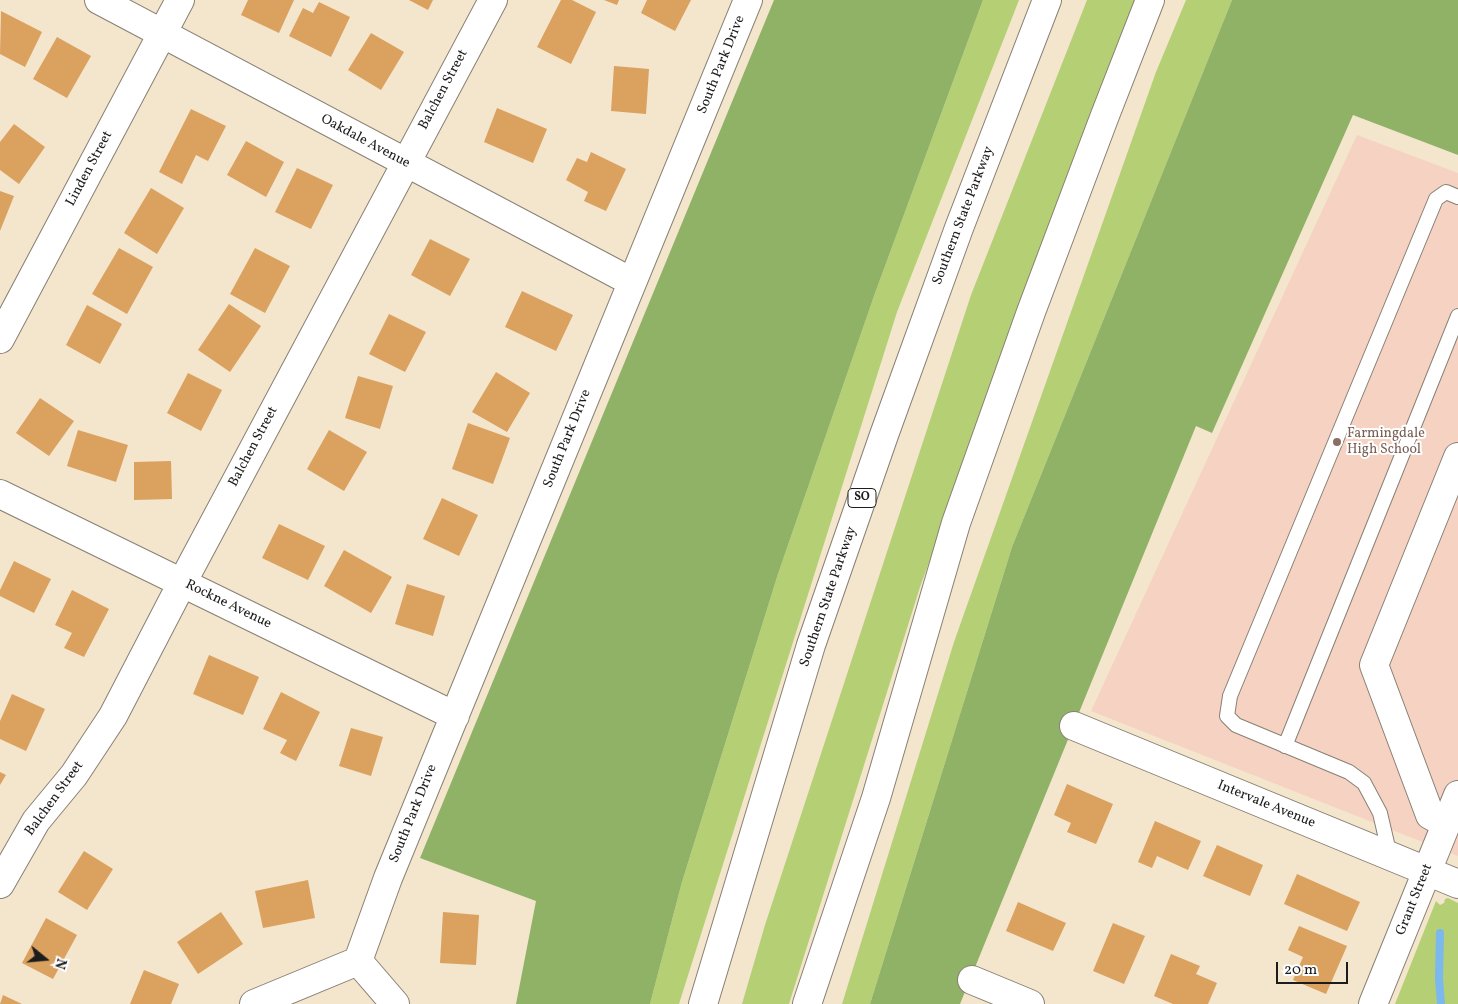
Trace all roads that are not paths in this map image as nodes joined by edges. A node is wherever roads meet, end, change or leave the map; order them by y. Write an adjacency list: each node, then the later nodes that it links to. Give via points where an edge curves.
1 (99, 0): 7 (main road, Oakdale Avenue)
2 (180, 0): 7 (main road, Linden Street)
3 (492, 0): 8 (main road, Balchen Street)
4 (748, 0): 10 (main road, South Park Drive)
5 (1047, 0): 29 (main road, Southern State Parkway / SO, via 952,247 811,645)
6 (1150, 0): 30 (main road, via 1031,312 956,524 876,798)
7 (162, 34): 8 (main road, Oakdale Avenue); 12 (main road, Linden Street)
8 (405, 163): 10 (main road, Oakdale Avenue); 15 (main road, Balchen Street)
9 (1458, 197): 18 (lane, via 1446,192 1436,199 1230,696 1227,716 1236,725)
10 (632, 282): 16 (main road, South Park Drive)
11 (1458, 316): 18 (lane)
12 (0, 339)
13 (1458, 456): 20 (main road, via 1374,665 1430,815)
14 (0, 494): 15 (main road, Rockne Avenue)
15 (182, 583): 16 (main road, Rockne Avenue); 23 (main road, Balchen Street, via 113,716 74,775 36,822)
16 (455, 716): 25 (main road, South Park Drive, via 388,878)
17 (1074, 726): 21 (main road, Intervale Avenue)
18 (1286, 746): 21 (lane, via 1349,772 1364,783 1380,813)
19 (1458, 795): 20 (main road, Grant Street)
20 (1446, 824): 22 (main road, Grant Street)
21 (1390, 856): 22 (main road, Intervale Avenue)
22 (1427, 872): 24 (main road, Intervale Avenue); 32 (main road, Grant Street)
23 (0, 884)
24 (1458, 884)
25 (358, 961): 27 (main road); 28 (main road)
26 (972, 980): 31 (main road)
27 (254, 1004)
28 (395, 1004)
29 (702, 1004)
30 (807, 1004)
31 (1030, 1004)
32 (1372, 1004)

